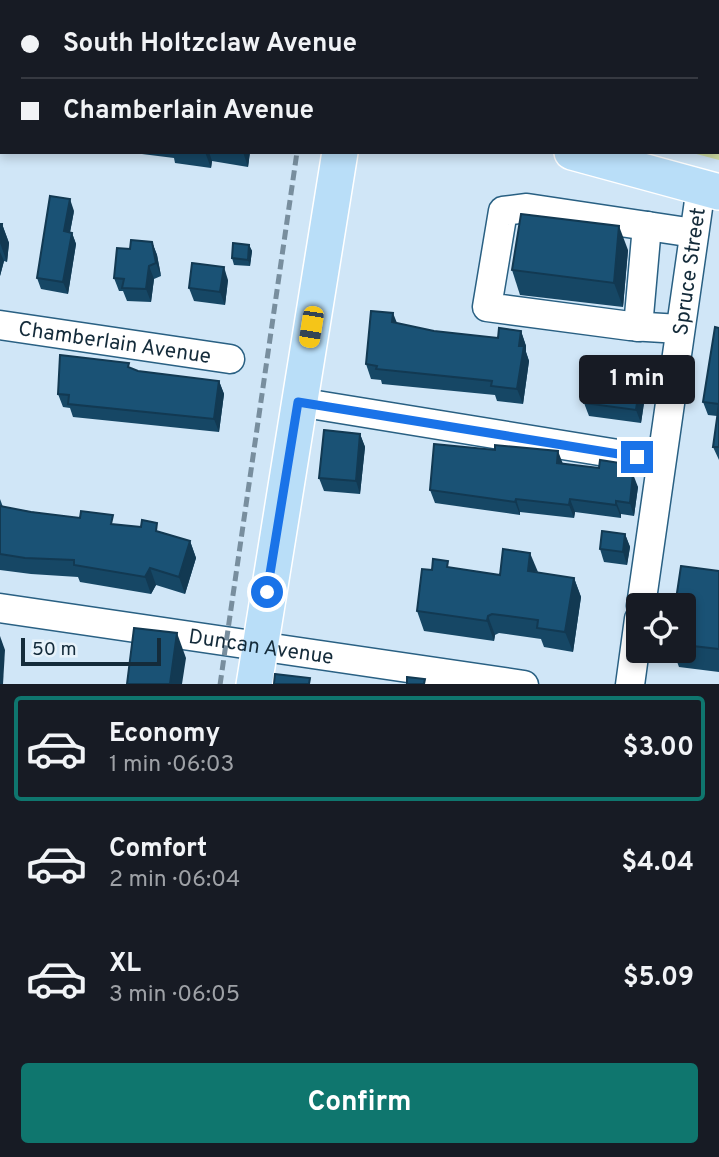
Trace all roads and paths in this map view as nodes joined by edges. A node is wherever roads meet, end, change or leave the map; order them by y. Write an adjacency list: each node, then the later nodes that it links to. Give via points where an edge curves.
1 (340, 154): 10 (main road)
2 (579, 154): 3 (main road)
3 (710, 189): 5 (street, Spruce Street)
4 (647, 226): 5 (street); 7 (street); 7 (street, via 527,208 503,211 487,307)
5 (694, 233): 8 (street, Spruce Street)
6 (0, 326): 9 (street, Chamberlain Avenue)
7 (634, 327): 8 (street)
8 (680, 329): 11 (street, Spruce Street)
9 (230, 359)
10 (298, 402): 11 (street); 14 (main road)
11 (661, 461): 12 (street, Spruce Street)
12 (643, 593)
13 (0, 608): 14 (street, Duncan Avenue)
14 (258, 646): 16 (main road); 17 (street, Duncan Avenue)
15 (632, 663): 18 (street)
16 (254, 684)
17 (524, 684)
18 (629, 684)

